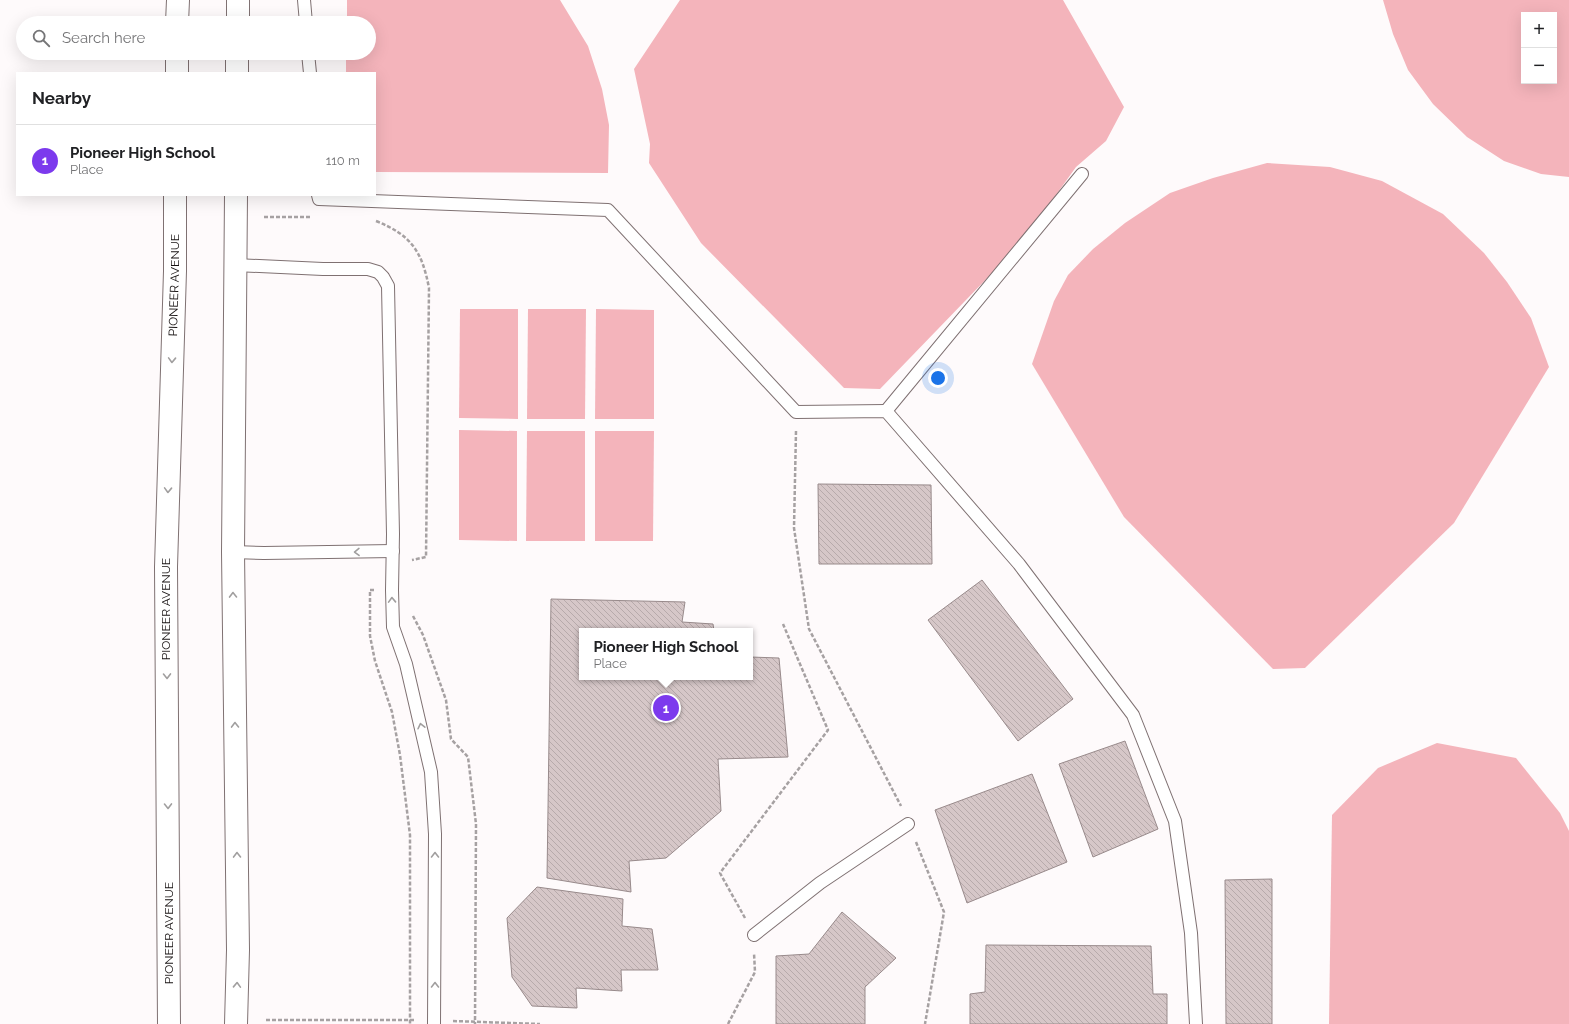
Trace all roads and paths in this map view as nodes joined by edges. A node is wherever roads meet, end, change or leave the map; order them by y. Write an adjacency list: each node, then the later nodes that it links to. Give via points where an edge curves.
1 (178, 0): 4 (street)
2 (238, 0): 5 (street)
3 (304, 0): 6 (lane)
4 (177, 16)
5 (238, 16)
6 (305, 16)
7 (177, 60): 10 (street)
8 (237, 60): 11 (street)
9 (309, 60): 12 (lane)
10 (177, 72)
11 (237, 72)
12 (310, 72)
13 (1082, 174): 18 (lane)
14 (175, 196): 33 (street, PIONEER AVENUE, one-way to 33, via 166,567)
15 (236, 196): 17 (street)
16 (318, 196): 19 (lane, via 319,199 608,210)
17 (235, 265): 20 (lane, via 368,269 378,272 387,282); 21 (street)
18 (886, 411): 19 (lane); 39 (lane, via 1019,564 1133,715 1175,821 1191,933)
19 (796, 412): 27 (path, via 794,528 809,629)
20 (393, 551): 21 (lane, one-way to 21); 24 (lane)
21 (233, 552): 34 (street, one-way to 21, via 238,950)
22 (426, 557): 23 (path)
23 (411, 560)
24 (392, 590): 30 (path, via 370,590 370,636 375,661 392,712 410,835); 31 (lane, one-way to 24, via 435,834 431,772 406,664 393,627)
25 (410, 611): 32 (path, via 423,634 446,700 451,739 468,757 476,824)
26 (783, 624): 28 (path, via 828,730 720,873)
27 (908, 824): 28 (lane, via 820,883); 38 (path, via 944,912)
28 (754, 935): 37 (path, via 755,972)
29 (266, 1020): 30 (path)
30 (410, 1020): 31 (path); 35 (path)
31 (434, 1022): 32 (path)
32 (475, 1023): 36 (path)
33 (169, 1024)
34 (236, 1024)
35 (410, 1024)
36 (540, 1024)
37 (728, 1024)
38 (925, 1024)
39 (1196, 1024)

